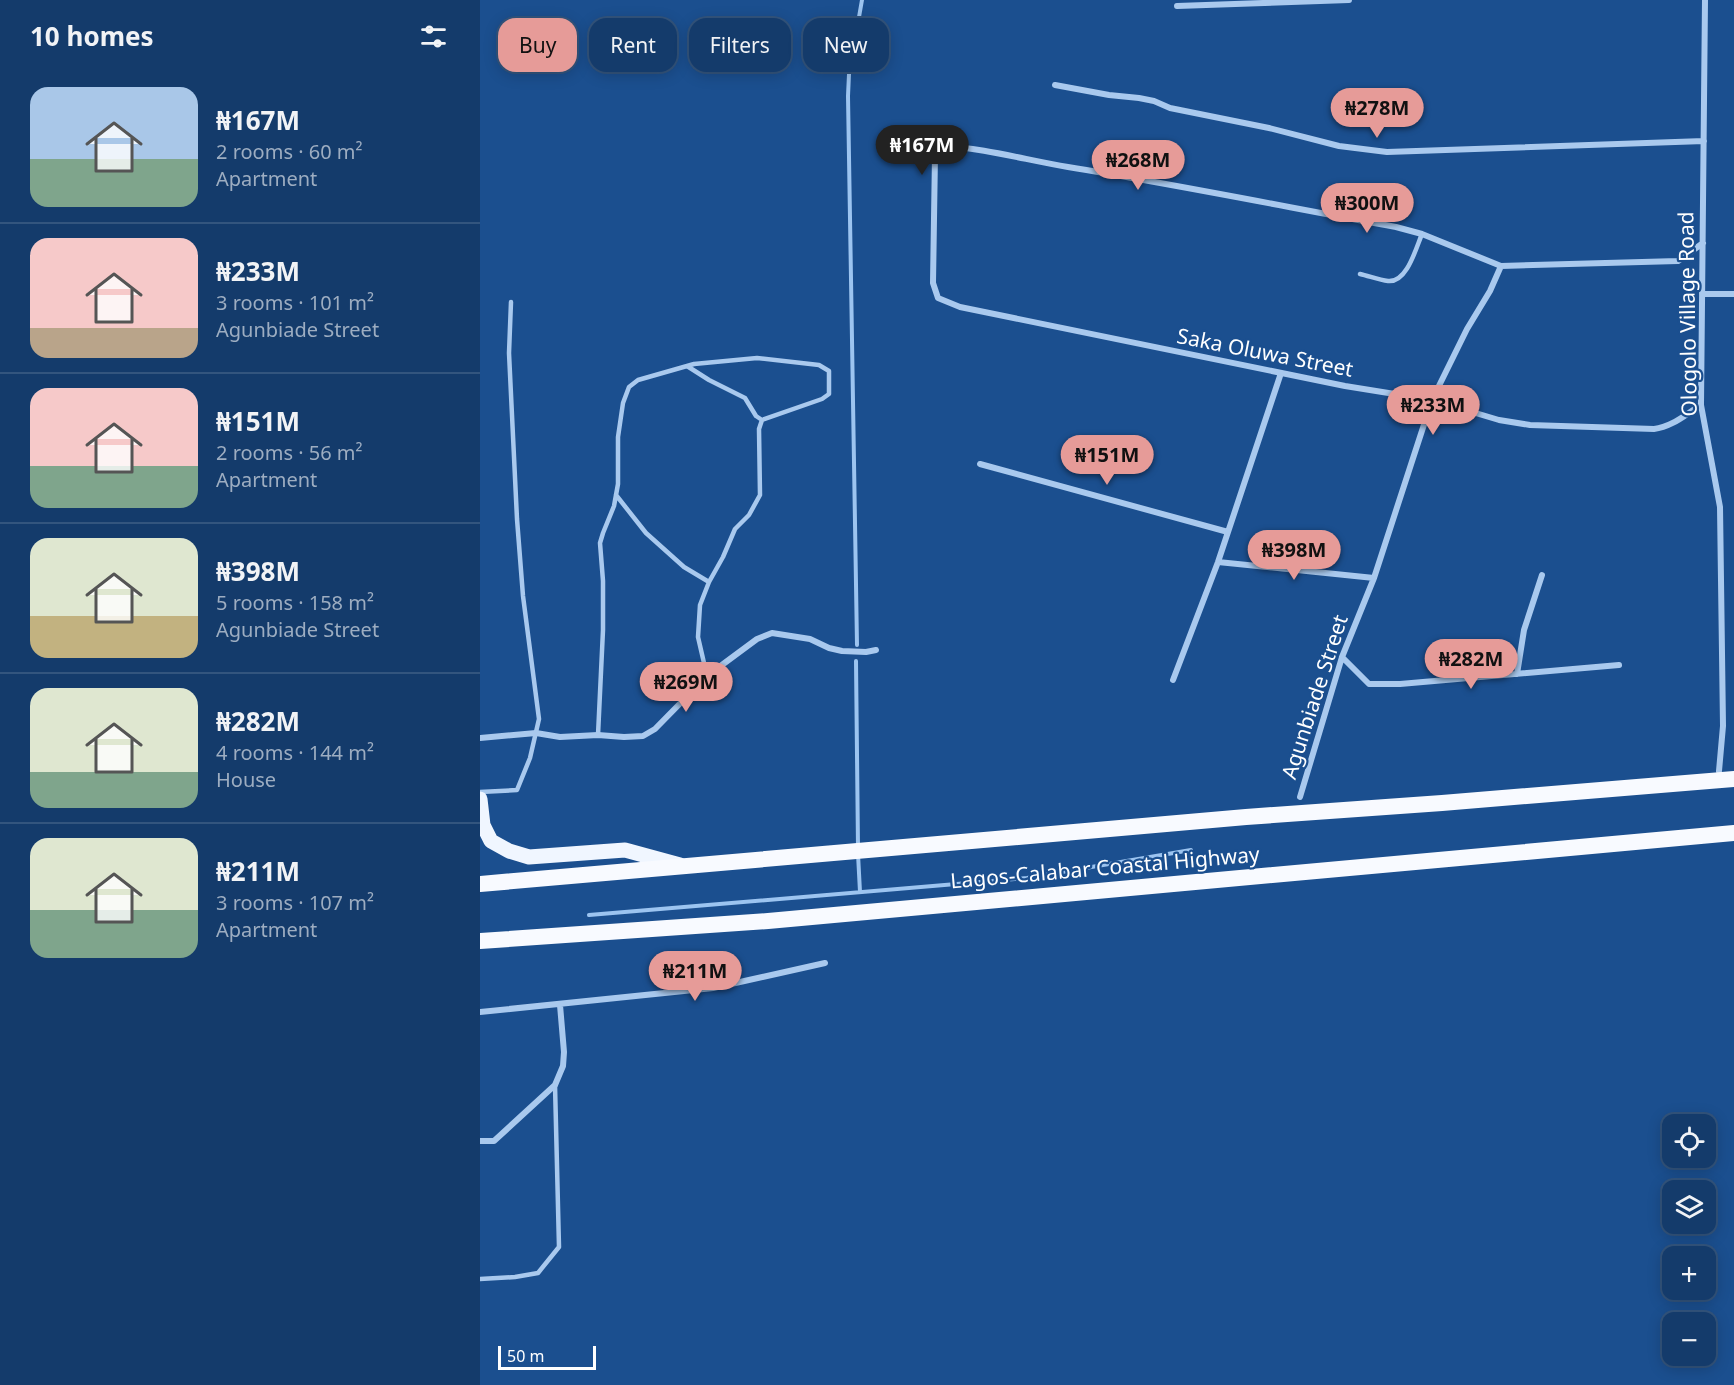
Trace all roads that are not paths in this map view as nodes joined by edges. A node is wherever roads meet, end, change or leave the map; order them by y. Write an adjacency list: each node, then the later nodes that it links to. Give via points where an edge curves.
1 (1349, 0): 3 (street)
2 (1705, 0): 5 (street, Ologolo Village Road)
3 (1177, 6)
4 (1055, 85): 5 (street, via 1147,99 1170,108 1340,146 1387,152)
5 (1704, 141): 7 (street, Ologolo Village Road)
6 (1422, 234): 8 (street); 9 (lane, via 1399,279 1390,281); 14 (street, Saka Oluwa Street, via 961,147 942,146 935,155 933,283 938,298 960,307)
7 (1702, 243): 8 (street, via 1678,261); 10 (street, Ologolo Village Road)
8 (1502, 267): 15 (street, Agunbiade Street)
9 (1360, 274)
10 (1702, 294): 11 (street); 16 (street, Ologolo Village Road)
11 (1734, 294)
12 (511, 302): 31 (lane, via 509,353 517,519 539,719)
13 (687, 366): 17 (lane, via 745,398); 17 (lane, via 757,358 819,365 829,371 829,394); 19 (lane, via 638,380 630,387 623,403 618,437)
14 (1281, 373): 15 (street, Saka Oluwa Street); 20 (street)
15 (1432, 400): 16 (street, Saka Oluwa Street, via 1530,425 1643,429 1663,428); 23 (street, Agunbiade Street)
16 (1701, 405): 34 (street, Ologolo Village Road, via 1720,507)
17 (762, 420): 24 (lane, via 760,495 735,529)
18 (980, 464): 20 (street)
19 (616, 495): 24 (lane, via 646,532 684,567); 32 (lane, via 600,543 603,630)
20 (1228, 532): 21 (street)
21 (1218, 562): 23 (street); 30 (street)
22 (1542, 575): 28 (street, via 1524,630)
23 (1374, 578): 26 (street, Agunbiade Street)
24 (709, 582): 29 (lane, via 700,605 698,637)
25 (876, 650): 29 (street, via 842,651 810,639 772,633 757,639)
26 (1342, 657): 28 (street, via 1369,684); 36 (street, Agunbiade Street)
27 (1619, 665): 28 (street)
28 (1517, 674)
29 (707, 676): 32 (street, via 655,729 643,736)
30 (1173, 680)
31 (536, 733): 32 (street, via 560,737); 33 (street); 35 (lane, via 517,790)
32 (598, 735)
33 (480, 738)
34 (1727, 775): 39 (highway, Lagos-Calabar Coastal Highway)
35 (480, 792)
36 (1300, 797)
37 (480, 799): 39 (main road, via 483,825 491,841 509,851 529,857 625,850)
38 (1734, 833): 41 (highway, Lagos-Calabar Coastal Highway, via 801,918)
39 (686, 867): 40 (highway, Lagos-Calabar Coastal Highway)
40 (480, 884)
41 (480, 941)
42 (825, 963): 43 (street, via 713,988)
43 (560, 1005): 44 (street); 45 (street, via 564,1052)
44 (480, 1012)
45 (555, 1085): 46 (street, via 494,1141); 47 (lane, via 559,1247 538,1273)
46 (480, 1141)
47 (480, 1280)

